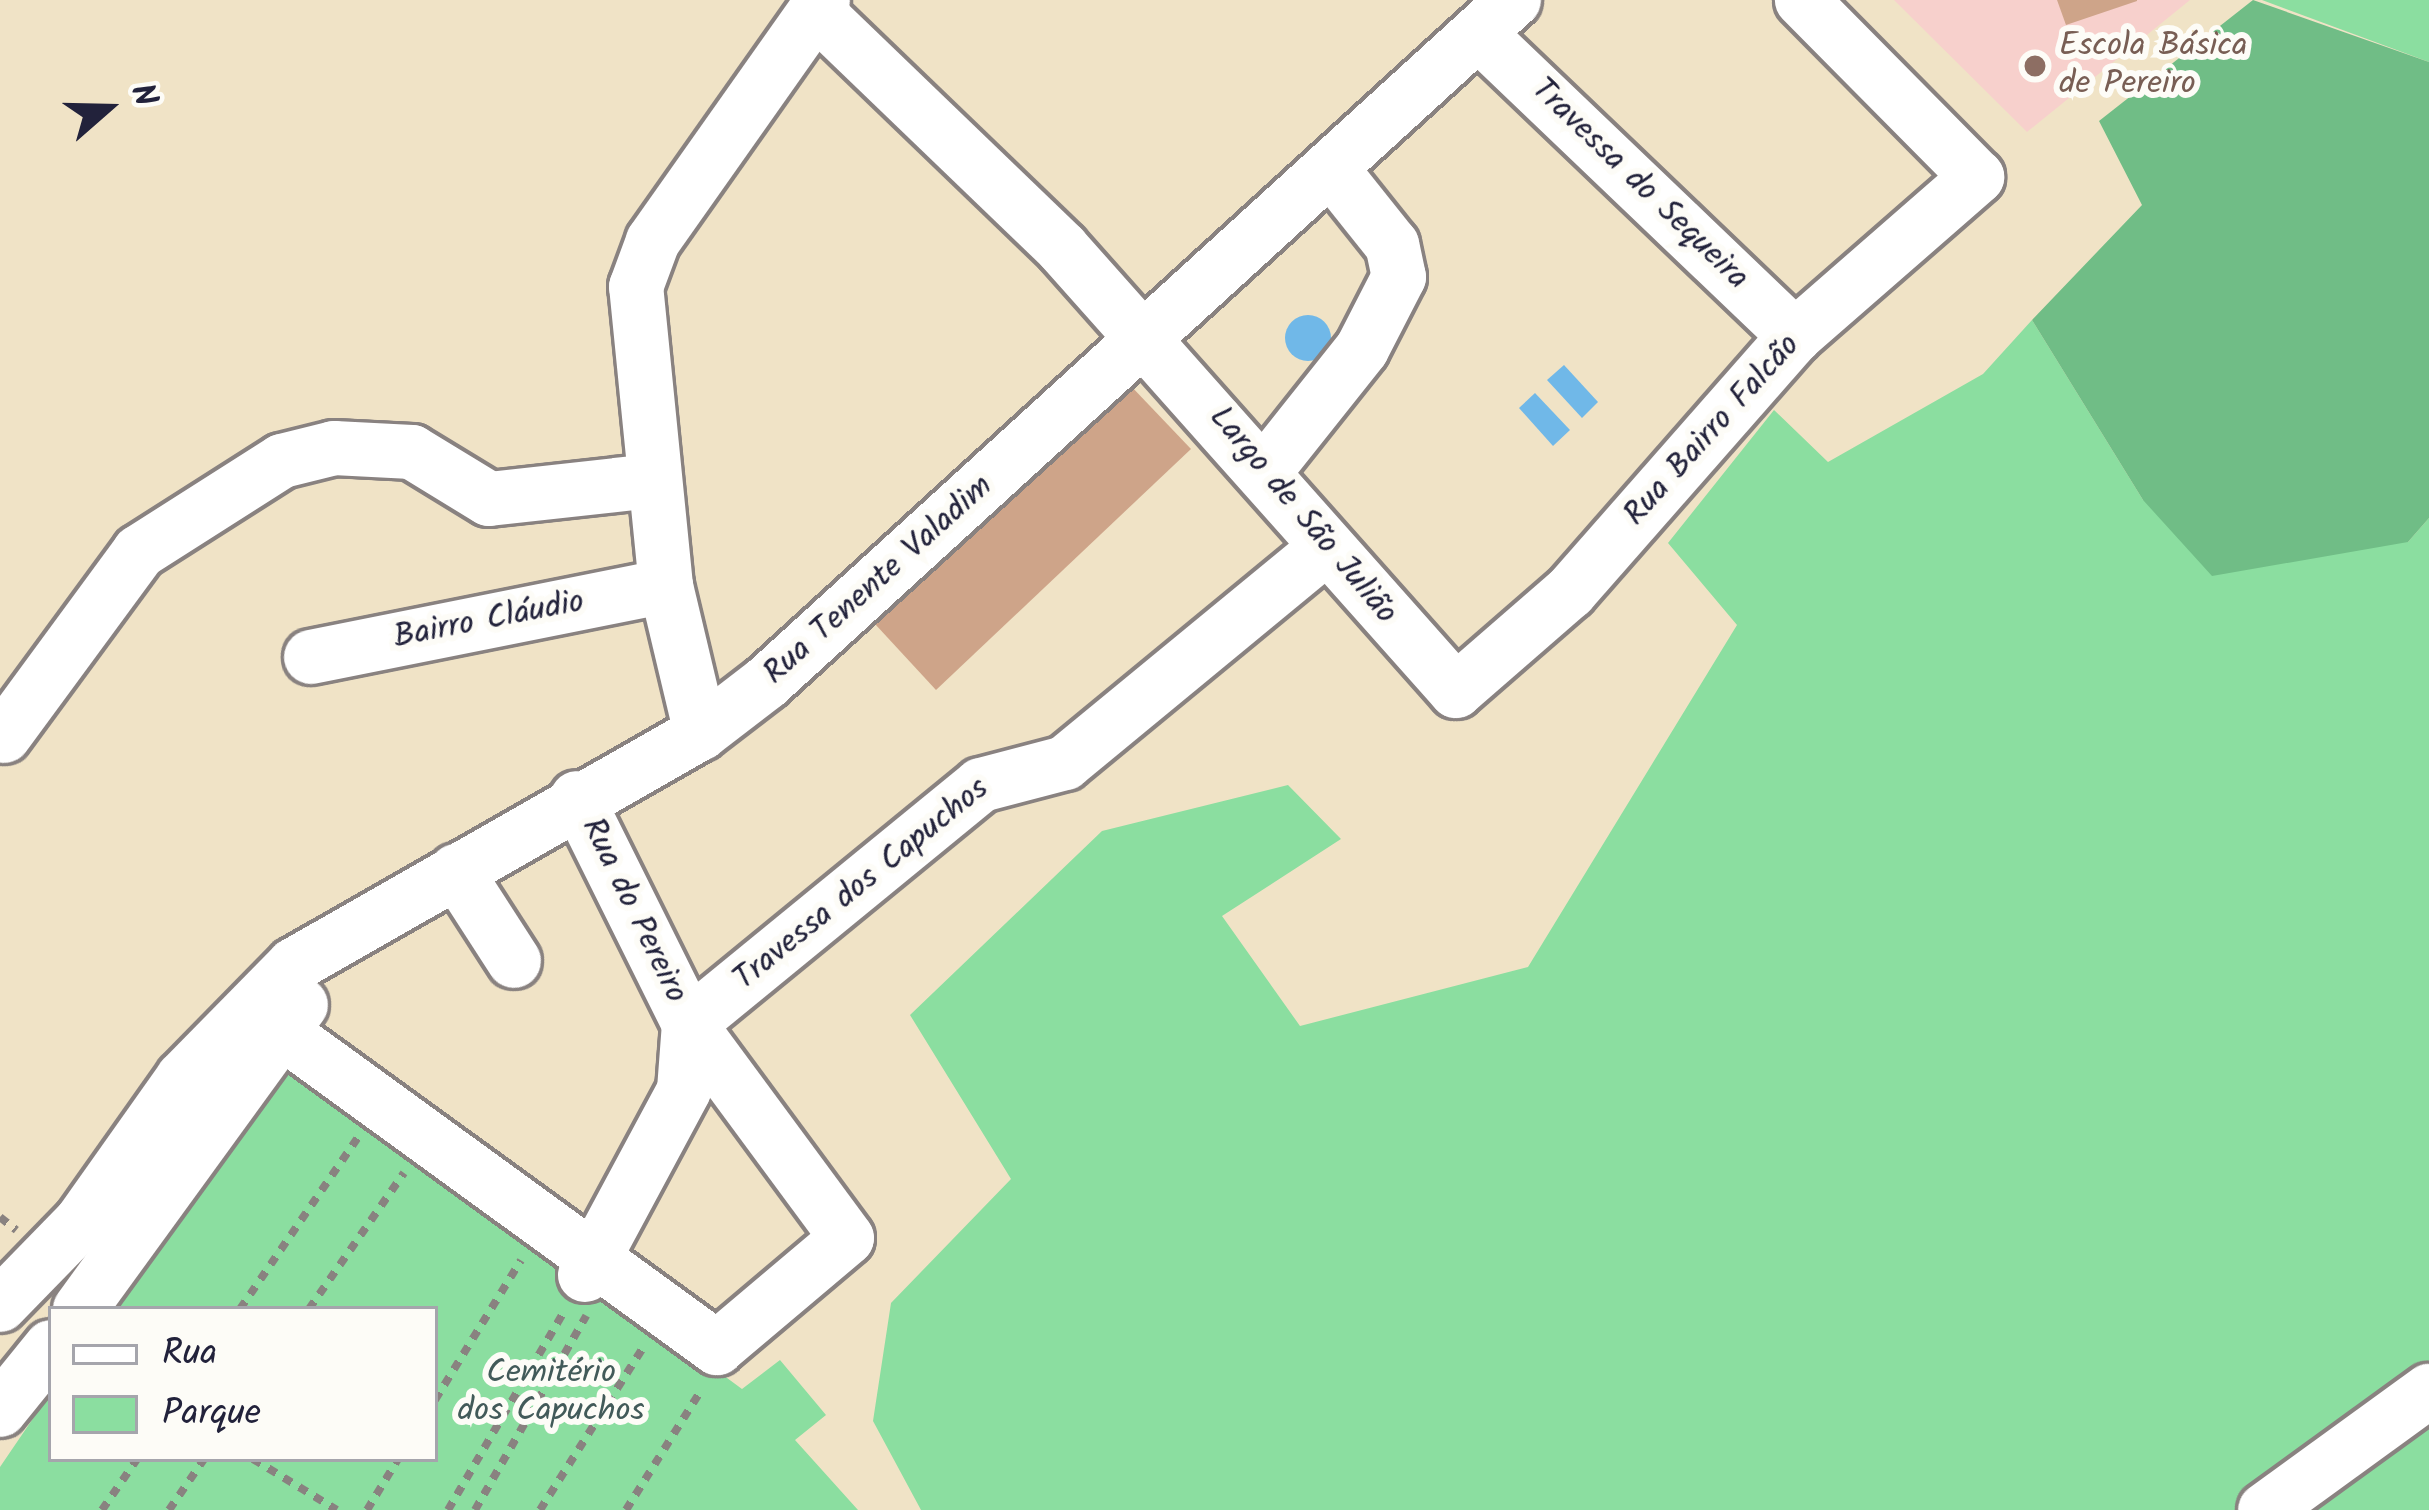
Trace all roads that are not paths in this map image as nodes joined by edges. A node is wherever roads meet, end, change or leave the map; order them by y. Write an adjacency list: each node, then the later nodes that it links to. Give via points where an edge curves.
1 (1802, 0): 5 (street, Rua Bairro Falcão, via 1976,177)
2 (820, 6): 6 (street, Largo de São Julião); 8 (street, via 643,258 632,327)
3 (1497, 18): 4 (street, Rua Tenente Valadim); 5 (street, Travessa do Sequeira)
4 (1333, 171): 6 (street, Rua Tenente Valadim); 7 (street, via 1392,244 1399,277 1362,349)
5 (1795, 336): 12 (street, Rua Bairro Falcão, via 1570,592)
6 (1149, 341): 7 (street, Largo de São Julião); 13 (street, Rua Tenente Valadim)
7 (1265, 471): 9 (street, Largo de São Julião)
8 (652, 481): 10 (street); 14 (street, via 489,499 412,452 334,448 281,461 139,552)
9 (1325, 549): 12 (street, Largo de São Julião); 19 (street, Travessa dos Capuchos, via 1065,763 981,785)
10 (666, 586): 11 (street, Bairro Cláudio); 13 (street)
11 (311, 657)
12 (1456, 691)
13 (701, 733): 15 (street, Rua Tenente Valadim)
14 (4, 736)
15 (577, 798): 16 (street, Rua Tenente Valadim); 19 (street, Rua do Pereiro)
16 (456, 871): 17 (street, Rua Tenente Valadim); 18 (street)
17 (392, 909): 20 (street, via 334,961); 22 (street, Rua Tenente Valadim, via 294,964 183,1078 80,1222)
18 (514, 961)
19 (689, 1024): 21 (street, via 684,1090); 21 (street, Rua do Pereiro, via 847,1238 717,1348)
20 (282, 1032): 21 (street, via 447,1173); 23 (street)
21 (592, 1276)
22 (0, 1305)
23 (82, 1306)
24 (48, 1350): 26 (street)
25 (2429, 1391): 27 (street)
26 (0, 1409)
27 (2265, 1510)

